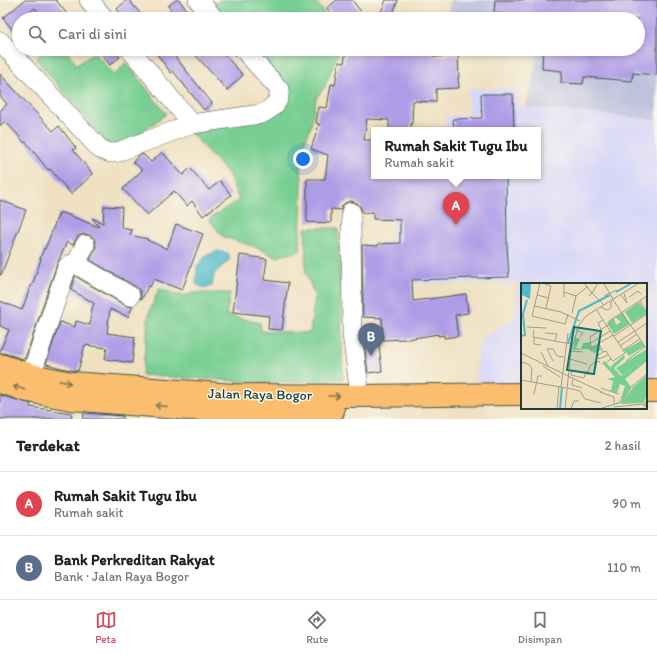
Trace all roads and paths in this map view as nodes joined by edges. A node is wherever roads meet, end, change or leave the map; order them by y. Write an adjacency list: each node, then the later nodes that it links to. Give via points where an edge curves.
1 (201, 1): 2 (street)
2 (210, 12)
3 (0, 41): 4 (street)
4 (12, 54)
5 (14, 56): 8 (street, via 104,151 115,153)
6 (136, 56): 8 (street)
7 (248, 56): 8 (street, via 279,89 276,104 261,114)
8 (192, 124)
9 (351, 212): 17 (street, via 352,334)
10 (85, 245): 11 (street)
11 (76, 264): 12 (street); 14 (street, via 67,267)
12 (130, 296)
13 (0, 365): 14 (highway, Jalan Raya Bogor)
14 (31, 375): 17 (highway, Jalan Raya Bogor, one-way to 17, via 72,383 234,395)
15 (0, 382): 19 (highway, Jalan Raya Bogor, one-way to 15, via 71,399)
16 (521, 394): 17 (highway, Jalan Raya Bogor)
17 (360, 396)
18 (521, 407): 19 (highway, Jalan Raya Bogor)
19 (263, 415)

